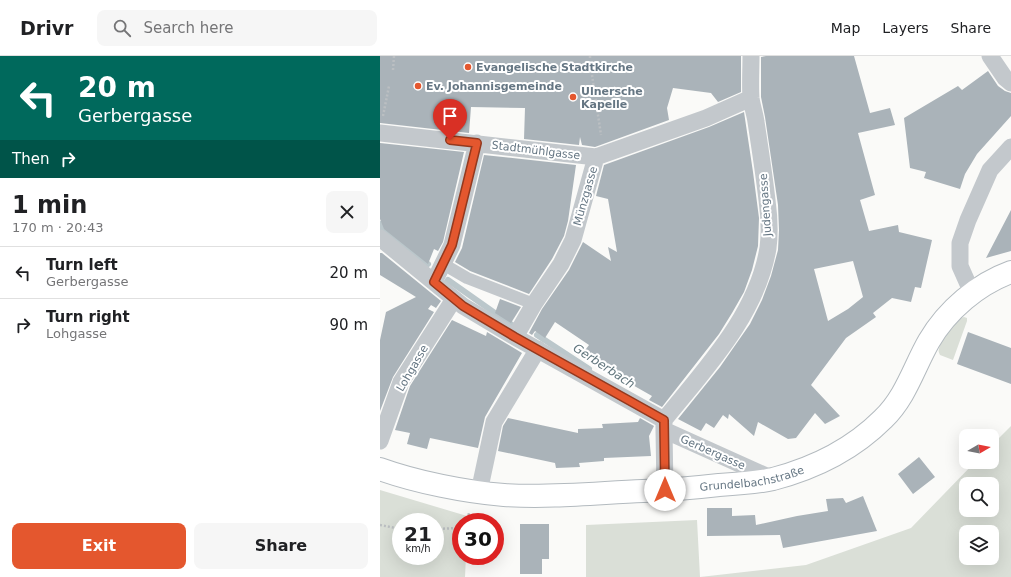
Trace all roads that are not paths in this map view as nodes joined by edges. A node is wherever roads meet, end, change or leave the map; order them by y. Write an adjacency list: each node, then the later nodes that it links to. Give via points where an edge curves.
1 (751, 56): 4 (street, Judengasse)
2 (990, 56): 3 (street)
3 (1011, 83)
4 (751, 98): 8 (street, Münzgasse, via 706,118); 18 (street, Judengasse, via 767,200 768,247 764,264 752,297 734,331)
5 (381, 127): 6 (street, Stadtmühlgasse)
6 (477, 143): 8 (street, Stadtmühlgasse); 10 (street, via 452,245)
7 (1011, 147): 13 (street, via 990,170 960,243 960,266)
8 (596, 157): 15 (street, Münzgasse, via 573,240 561,264)
9 (380, 238): 12 (street, Gerbergasse)
10 (443, 264): 12 (street); 15 (street, via 466,278)
11 (1011, 272): 13 (main road, Grundelbachstraße, via 999,276)
12 (434, 282): 14 (street, Gerbergasse)
13 (972, 293): 21 (main road, Grundelbachstraße, via 958,305 930,340 902,396 868,434 824,461)
14 (454, 299): 16 (street, Gerbergasse); 19 (street, Lohgasse, via 401,382)
15 (534, 304): 16 (street, Münzgasse)
16 (515, 337): 17 (street, Gerbergasse)
17 (538, 349): 18 (street, Gerbergasse); 23 (street, via 494,422)
18 (664, 425): 21 (street, Gerbergasse); 22 (street)
19 (380, 441)
20 (380, 469): 23 (main road, Grundelbachstraße, via 422,481)
21 (772, 479): 22 (main road, Grundelbachstraße)
22 (665, 490): 23 (main road, Grundelbachstraße, via 531,496)
23 (479, 492)

